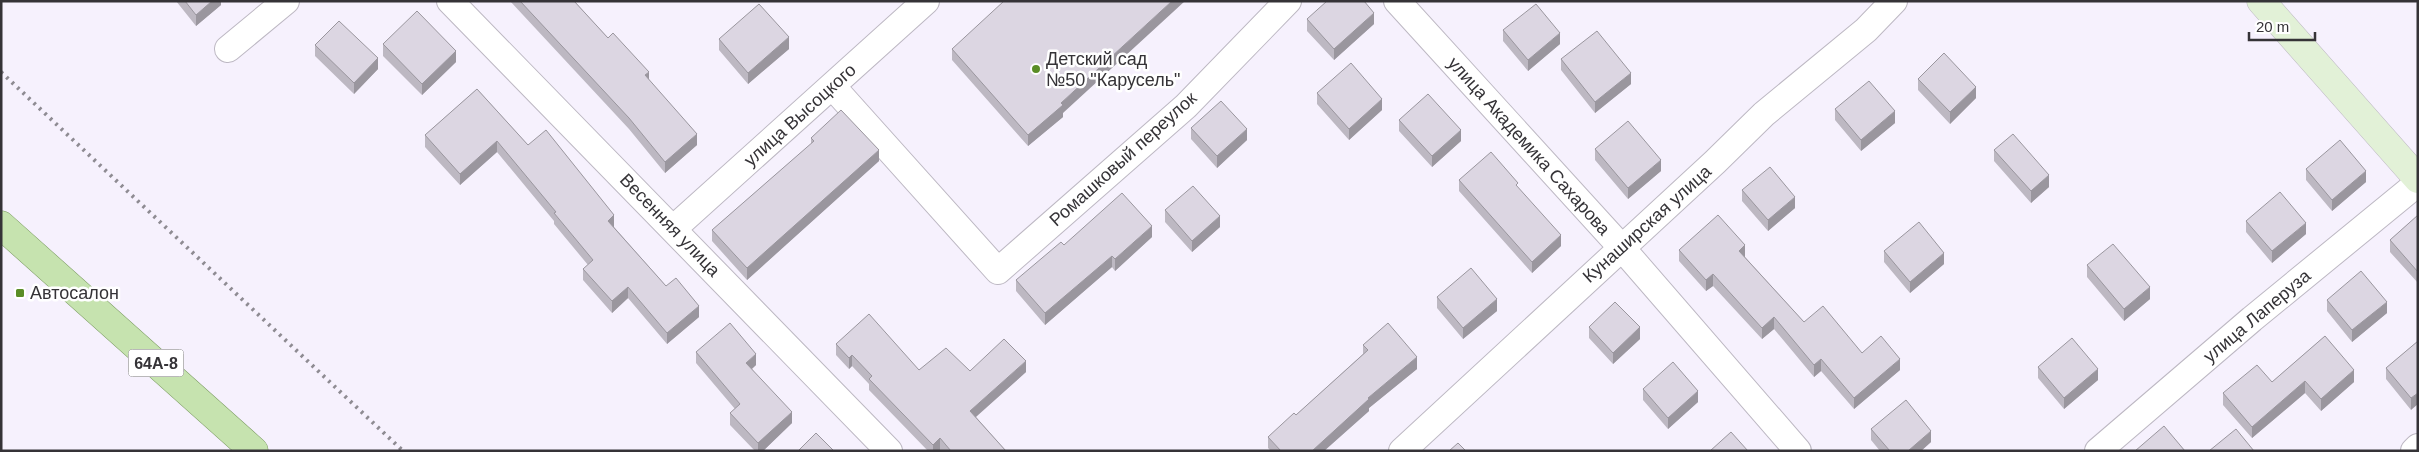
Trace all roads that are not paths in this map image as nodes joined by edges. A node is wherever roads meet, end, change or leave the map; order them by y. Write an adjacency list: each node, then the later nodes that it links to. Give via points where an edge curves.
1 (286, 1): 8 (street)
2 (450, 1): 13 (street, Весенняя улица)
3 (926, 1): 9 (street, улица Высоцкого)
4 (1288, 1): 9 (street, Ромашковый переулок, via 1186,106 998,272)
5 (1397, 1): 14 (street, улица Академика Сахарова)
6 (1894, 1): 14 (street, Кунаширская улица, via 1866,30 1764,114)
7 (2261, 1): 10 (street)
8 (228, 49)
9 (832, 86): 13 (street, улица Высоцкого)
10 (2418, 179)
11 (2418, 183): 20 (street, улица Лаперуза)
12 (1, 225): 16 (main road, 64А-8)
13 (673, 229): 17 (street, Весенняя улица)
14 (1621, 247): 18 (street, Кунаширская улица); 19 (street, улица Академика Сахарова)
15 (2418, 448): 21 (street)
16 (254, 451)
17 (889, 451)
18 (1402, 451)
19 (1798, 451)
20 (2098, 451)
21 (2414, 451)

